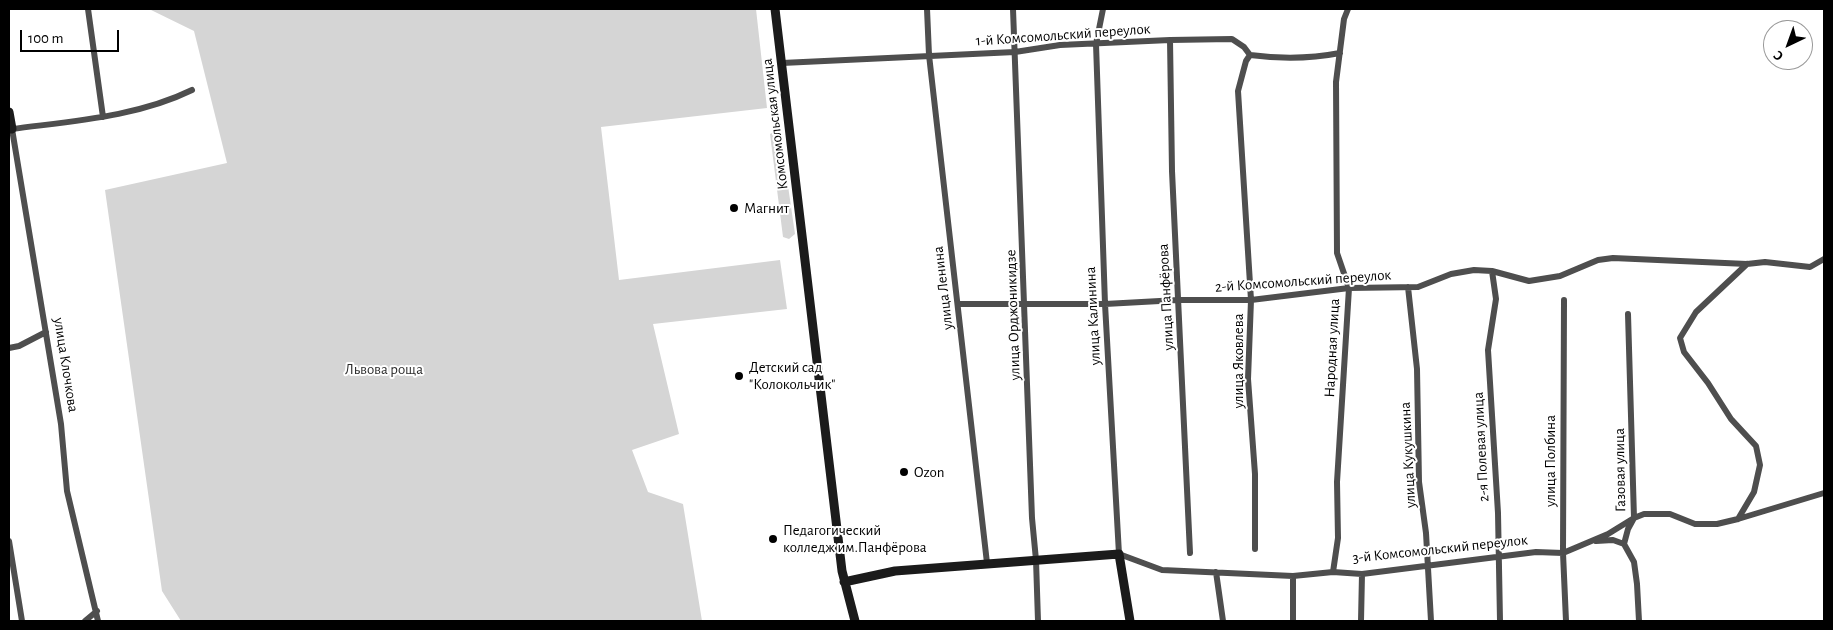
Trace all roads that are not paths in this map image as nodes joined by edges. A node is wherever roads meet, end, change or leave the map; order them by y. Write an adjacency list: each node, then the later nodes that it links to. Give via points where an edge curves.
1 (88, 9): 16 (street)
2 (775, 9): 13 (main road, Комсомольская улица)
3 (927, 9): 12 (street, улица Ленина)
4 (1013, 9): 9 (street, улица Орджоникидзе)
5 (1103, 9): 8 (street, улица Калинина)
6 (1348, 9): 10 (street, Народная улица)
7 (1170, 40): 8 (street, 1-й Комсомольский переулок); 11 (street, 1-й Комсомольский переулок, via 1232,39); 23 (street, улица Панфёрова)
8 (1096, 44): 9 (street, 1-й Комсомольский переулок); 27 (street, улица Калинина)
9 (1015, 52): 12 (street, 1-й Комсомольский переулок); 28 (street, улица Орджоникидзе)
10 (1340, 53): 11 (street, via 1315,58); 22 (street, Народная улица, via 1336,82 1337,253)
11 (1250, 54): 24 (street, улица Яковлева, via 1238,91)
12 (929, 55): 13 (street, 1-й Комсомольский переулок); 26 (street, улица Ленина)
13 (782, 63): 50 (main road, Комсомольская улица)
14 (192, 90): 16 (street, via 169,101)
15 (9, 112): 17 (main road, улица Клочкова)
16 (103, 117): 17 (street)
17 (10, 130): 30 (street, улица Клочкова)
18 (1824, 259): 19 (street, 2-й Комсомольский переулок, via 1810,268 1765,262)
19 (1747, 264): 20 (street, 2-й Комсомольский переулок, via 1613,258 1598,260 1560,276 1529,281); 34 (street, via 1696,312 1680,338 1684,352 1730,419 1756,446 1760,465 1754,492)
20 (1492, 271): 21 (street, 2-й Комсомольский переулок, via 1451,274 1418,287); 42 (street, 2-я Полевая улица, via 1496,299 1488,350)
21 (1408, 287): 22 (street, 2-й Комсомольский переулок); 45 (street, улица Кукушкина, via 1416,369 1419,482)
22 (1348, 288): 24 (street, 2-й Комсомольский переулок); 47 (street, Народная улица, via 1337,482 1338,538)
23 (1178, 300): 24 (street, 2-й Комсомольский переулок); 27 (street, 2-й Комсомольский переулок); 39 (street, улица Панфёрова)
24 (1251, 300): 38 (street, улица Яковлева, via 1248,379 1255,474)
25 (1564, 300): 40 (street, улица Полбина)
26 (958, 304): 28 (street, 2-й Комсомольский переулок); 44 (street, улица Ленина)
27 (1106, 304): 28 (street, 2-й Комсомольский переулок); 41 (street, улица Калинина)
28 (1025, 306): 43 (street, улица Орджоникидзе)
29 (1628, 314): 33 (street, Газовая улица)
30 (46, 332): 31 (street); 51 (street, улица Клочкова, via 61,424 67,490)
31 (9, 348)
32 (1824, 493): 34 (street)
33 (1634, 518): 34 (street, 3-й Комсомольский переулок, via 1644,514 1670,514 1695,524 1717,524); 36 (street, 3-й Комсомольский переулок); 37 (street, Газовая улица)
34 (1738, 519)
35 (9, 541): 52 (street)
36 (1592, 541): 37 (street, via 1612,540); 40 (street, 3-й Комсомольский переулок)
37 (1624, 544): 64 (street, via 1634,562)
38 (1255, 549)
39 (1190, 553)
40 (1562, 553): 42 (street, 3-й Комсомольский переулок, via 1536,552); 63 (street, улица Полбина)
41 (1119, 554): 43 (main road, 3-й Комсомольский переулок); 46 (street, 3-й Комсомольский переулок, via 1162,570); 57 (main road, улица Калинина)
42 (1498, 558): 45 (street, 3-й Комсомольский переулок); 62 (street, 2-я Полевая улица)
43 (1036, 560): 44 (main road, 3-й Комсомольский переулок); 56 (street, улица Орджоникидзе)
44 (987, 563): 50 (main road, 3-й Комсомольский переулок, via 895,572)
45 (1428, 567): 48 (street, 3-й Комсомольский переулок); 61 (street, улица Кукушкина)
46 (1216, 572): 49 (street, 3-й Комсомольский переулок); 58 (street)
47 (1333, 572): 48 (street, 3-й Комсомольский переулок); 49 (street, 3-й Комсомольский переулок)
48 (1362, 574): 60 (street)
49 (1292, 576): 59 (street)
50 (844, 582): 55 (main road, Комсомольская улица)
51 (97, 611): 53 (street); 54 (street, улица Клочкова)
52 (22, 621)
53 (86, 621)
54 (98, 621)
55 (856, 621)
56 (1038, 621)
57 (1130, 621)
58 (1223, 621)
59 (1293, 621)
60 (1361, 621)
61 (1431, 621)
62 (1500, 621)
63 (1566, 621)
64 (1639, 621)

